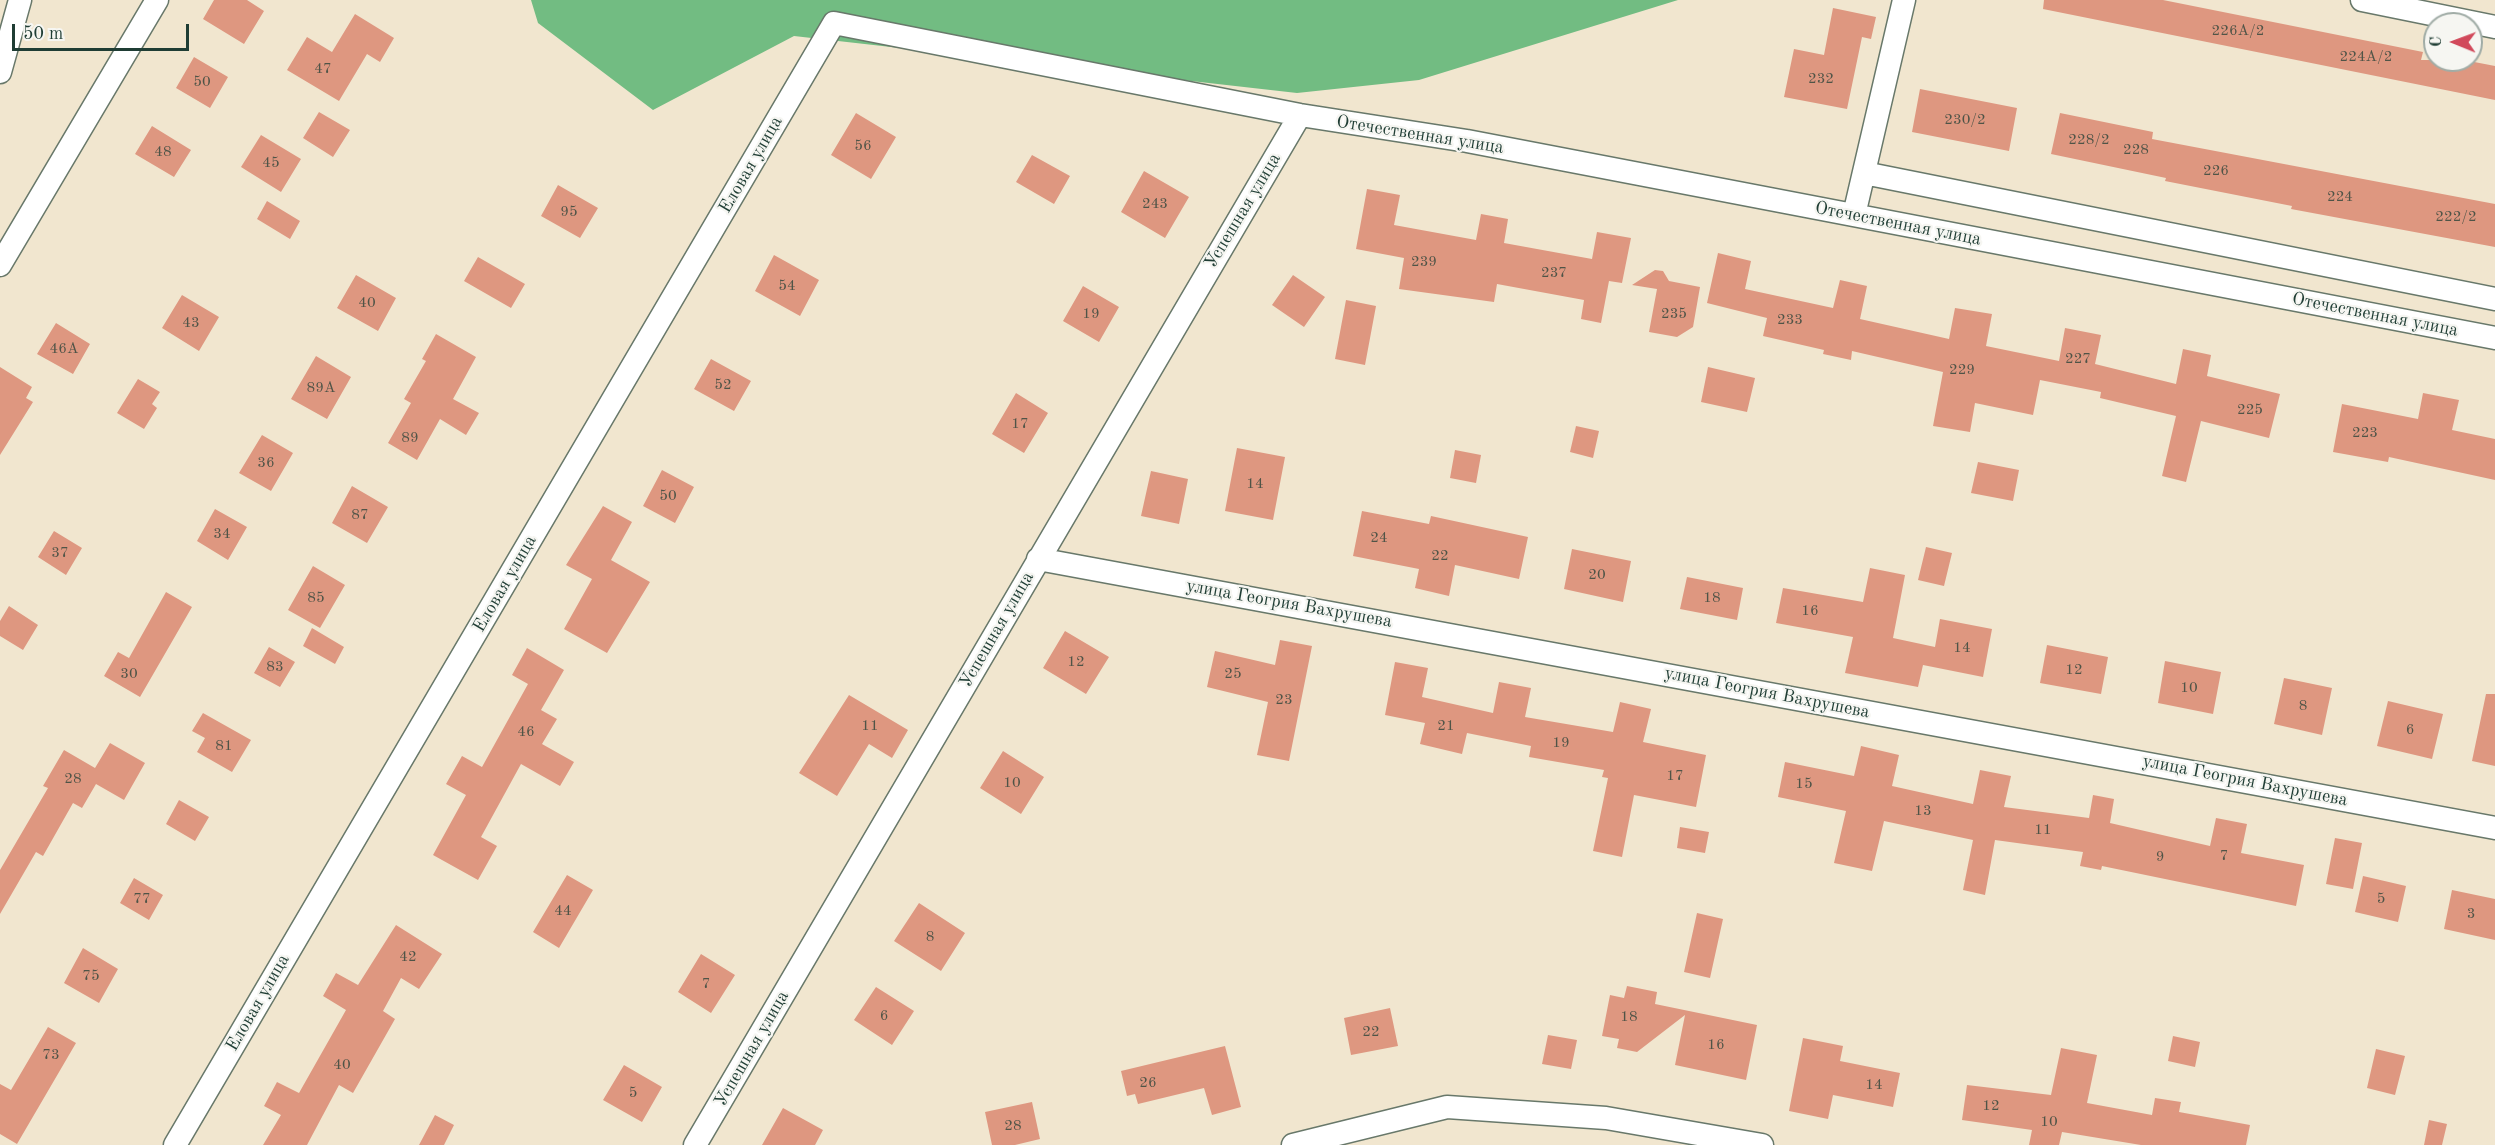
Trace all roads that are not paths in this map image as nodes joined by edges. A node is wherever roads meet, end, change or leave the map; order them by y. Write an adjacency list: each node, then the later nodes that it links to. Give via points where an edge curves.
1 (20, 0): 7 (street)
2 (157, 0): 11 (street)
3 (1904, 0): 9 (street)
4 (2362, 0): 6 (street)
5 (834, 23): 8 (street, Отечественная улица); 17 (street, Еловая улица)
6 (2495, 27)
7 (0, 72)
8 (1300, 115): 10 (street, Отечественная улица, via 1467,141); 14 (street, Успешная улица)
9 (1864, 173): 10 (street); 12 (street)
10 (1854, 215): 13 (street, Отечественная улица)
11 (0, 265)
12 (2495, 300)
13 (2495, 338)
14 (1038, 559): 15 (street, улица Геогрия Вахрушева); 18 (street, Успешная улица)
15 (2495, 828)
16 (1658, 1136): 19 (street, via 1606,1118 1447,1107); 20 (street)
17 (175, 1145)
18 (695, 1145)
19 (1293, 1145)
20 (1762, 1145)

